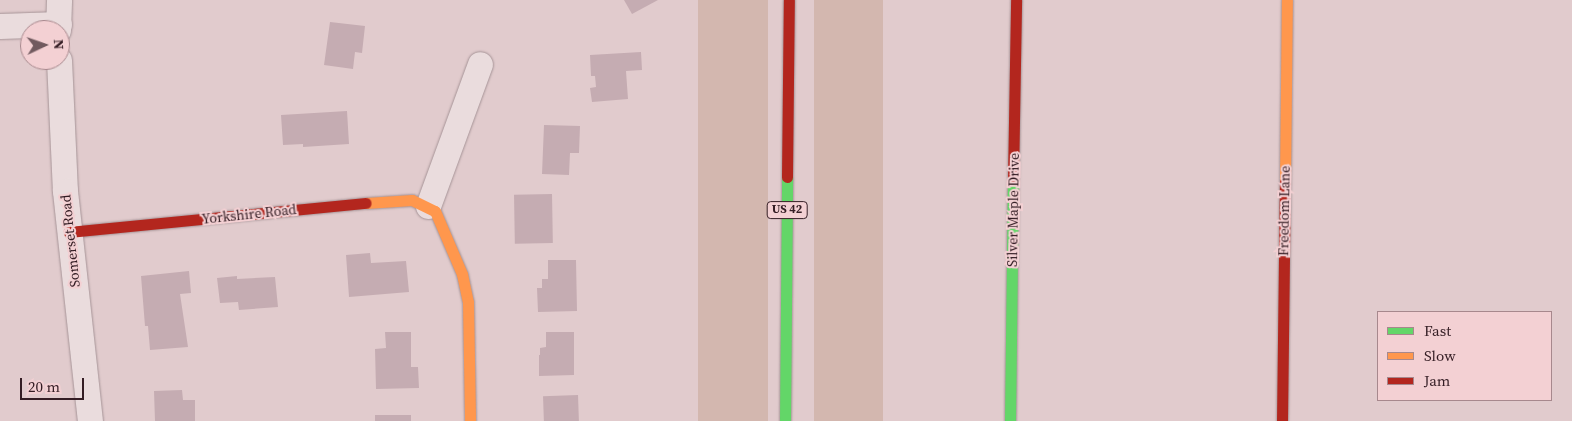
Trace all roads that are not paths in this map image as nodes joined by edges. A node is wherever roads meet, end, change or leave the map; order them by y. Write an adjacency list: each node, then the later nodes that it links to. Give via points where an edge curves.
1 (59, 0): 5 (street)
2 (789, 0): 14 (main road, US 42)
3 (1016, 0): 15 (main road, Silver Maple Drive)
4 (1287, 0): 16 (main road, Freedom Lane)
5 (58, 20)
6 (0, 26): 7 (street)
7 (20, 26)
8 (480, 64): 10 (street)
9 (60, 70): 11 (street, Somerset Road)
10 (428, 206): 11 (main road, Yorkshire Road, via 412,200 392,200); 13 (main road, via 435,211 462,274 468,302)
11 (69, 232): 12 (street, Somerset Road)
12 (90, 421)
13 (470, 421)
14 (785, 421)
15 (1010, 421)
16 (1282, 421)

